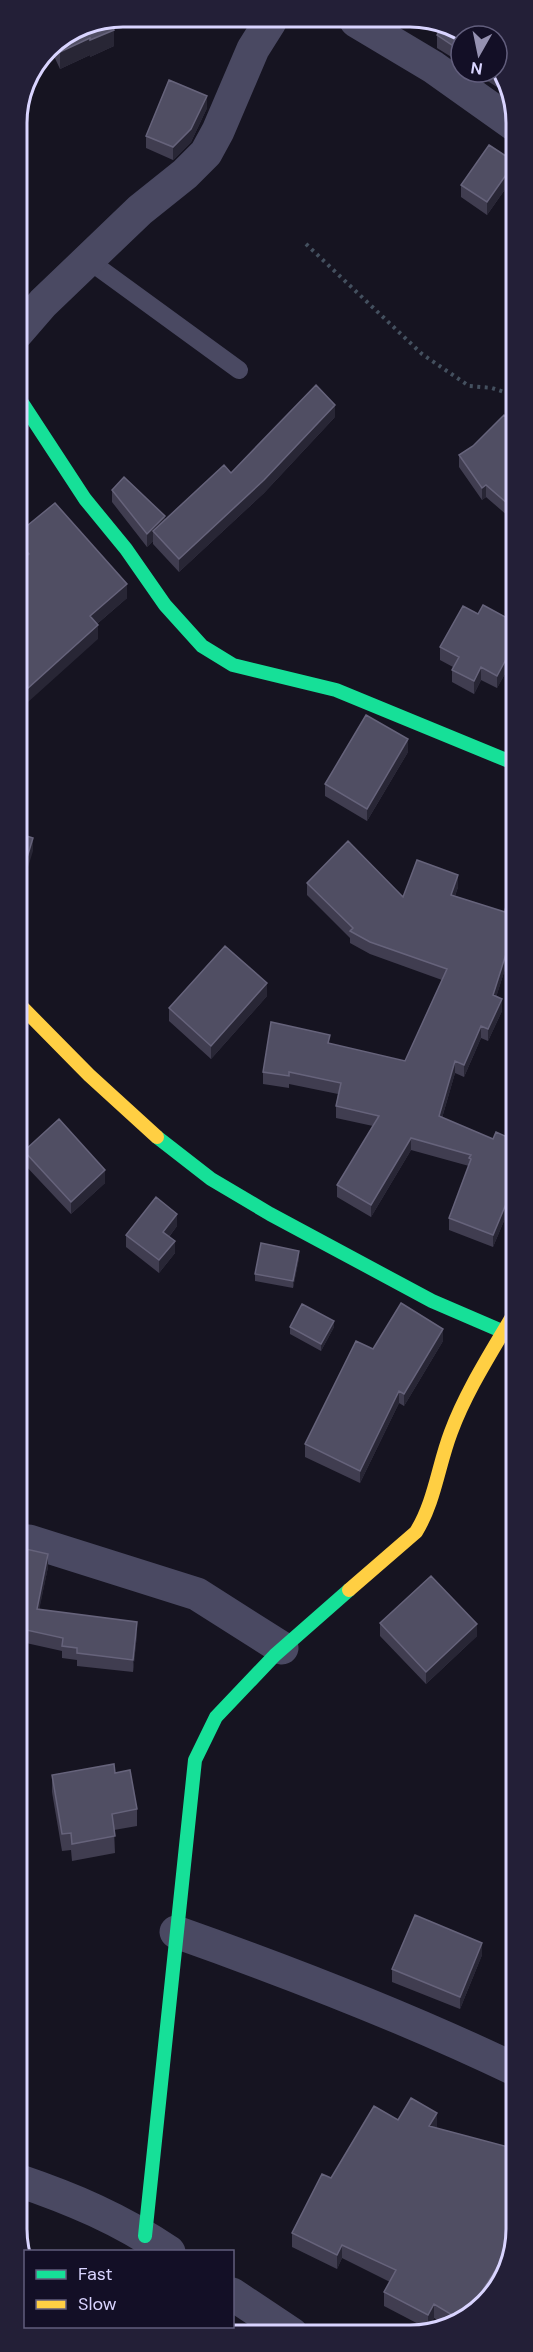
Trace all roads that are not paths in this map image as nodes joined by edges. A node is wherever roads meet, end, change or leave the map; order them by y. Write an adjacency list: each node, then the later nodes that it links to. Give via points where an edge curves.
1 (267, 27): 4 (street, via 206,153)
2 (366, 27): 3 (street, via 433,67)
3 (506, 119)
4 (88, 260): 5 (street); 6 (lane)
5 (27, 321)
6 (239, 370)
7 (27, 410): 8 (street, via 85,499 165,605 202,646 233,665 336,690)
8 (506, 760)
9 (27, 1012): 11 (street, via 148,1130 211,1179 432,1301)
10 (506, 1328): 11 (street)
11 (504, 1332): 13 (street, via 458,1417 444,1454 434,1499 421,1524)
12 (29, 1541): 13 (street, via 197,1594)
13 (282, 1648): 14 (street, via 216,1717 195,1760)
14 (176, 1932): 15 (street, via 275,1967); 17 (street, via 158,2133)
15 (506, 2065)
16 (27, 2184): 17 (street, via 89,2206)
17 (157, 2244)
18 (234, 2295): 19 (street)
19 (278, 2325)

